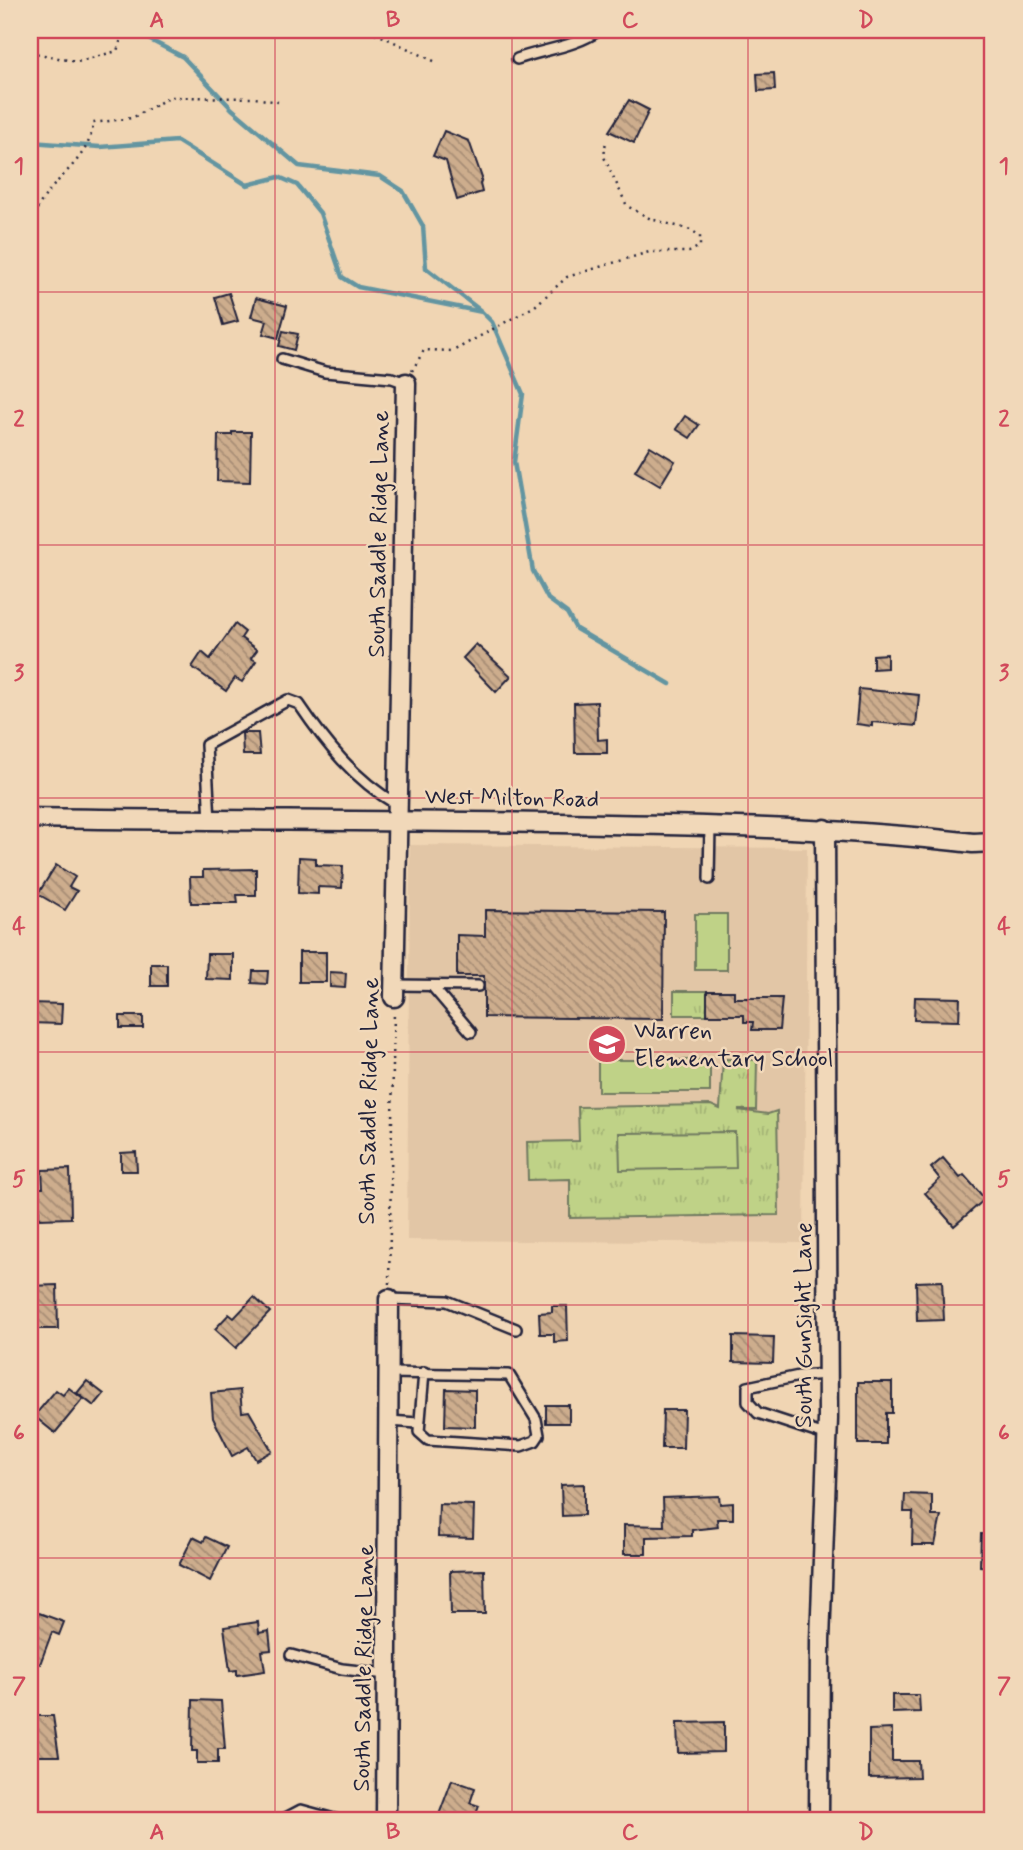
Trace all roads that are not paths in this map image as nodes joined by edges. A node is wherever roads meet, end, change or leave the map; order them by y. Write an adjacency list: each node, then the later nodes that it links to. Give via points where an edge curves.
1 (599, 30): 2 (lane, via 581,43)
2 (517, 59)
3 (282, 359): 4 (lane, via 325,372)
4 (406, 383): 5 (street, South Saddle Ridge Lane)
5 (396, 811): 7 (street, West Milton Road); 7 (lane, via 341,761 299,704 288,700 205,745); 8 (street, West Milton Road); 14 (street, South Saddle Ridge Lane)
6 (30, 818): 7 (street, West Milton Road)
7 (210, 821)
8 (710, 826): 9 (street, West Milton Road); 11 (lane)
9 (825, 829): 10 (street, West Milton Road); 20 (street, South Gunsight Lane)
10 (993, 842)
11 (709, 879)
12 (432, 986): 13 (lane); 14 (lane); 15 (lane)
13 (478, 986)
14 (394, 991)
15 (471, 1032)
16 (389, 1299): 17 (lane, via 447,1301); 19 (street, South Saddle Ridge Lane)
17 (516, 1329)
18 (424, 1372): 19 (lane); 22 (lane); 22 (lane, via 509,1375 540,1429 535,1441 521,1446 428,1440 419,1432)
19 (389, 1373): 21 (street, South Saddle Ridge Lane)
20 (828, 1374): 23 (street, South Gunsight Lane); 23 (lane, via 748,1387 748,1402 758,1413)
21 (389, 1421): 22 (lane); 25 (street, South Saddle Ridge Lane)
22 (418, 1423)
23 (828, 1436): 29 (street, South Gunsight Lane)
24 (291, 1655): 25 (lane, via 342,1669)
25 (387, 1674): 28 (street, South Saddle Ridge Lane)
26 (282, 1820): 27 (lane, via 300,1810)
27 (338, 1820)
28 (386, 1820)
29 (819, 1820)

